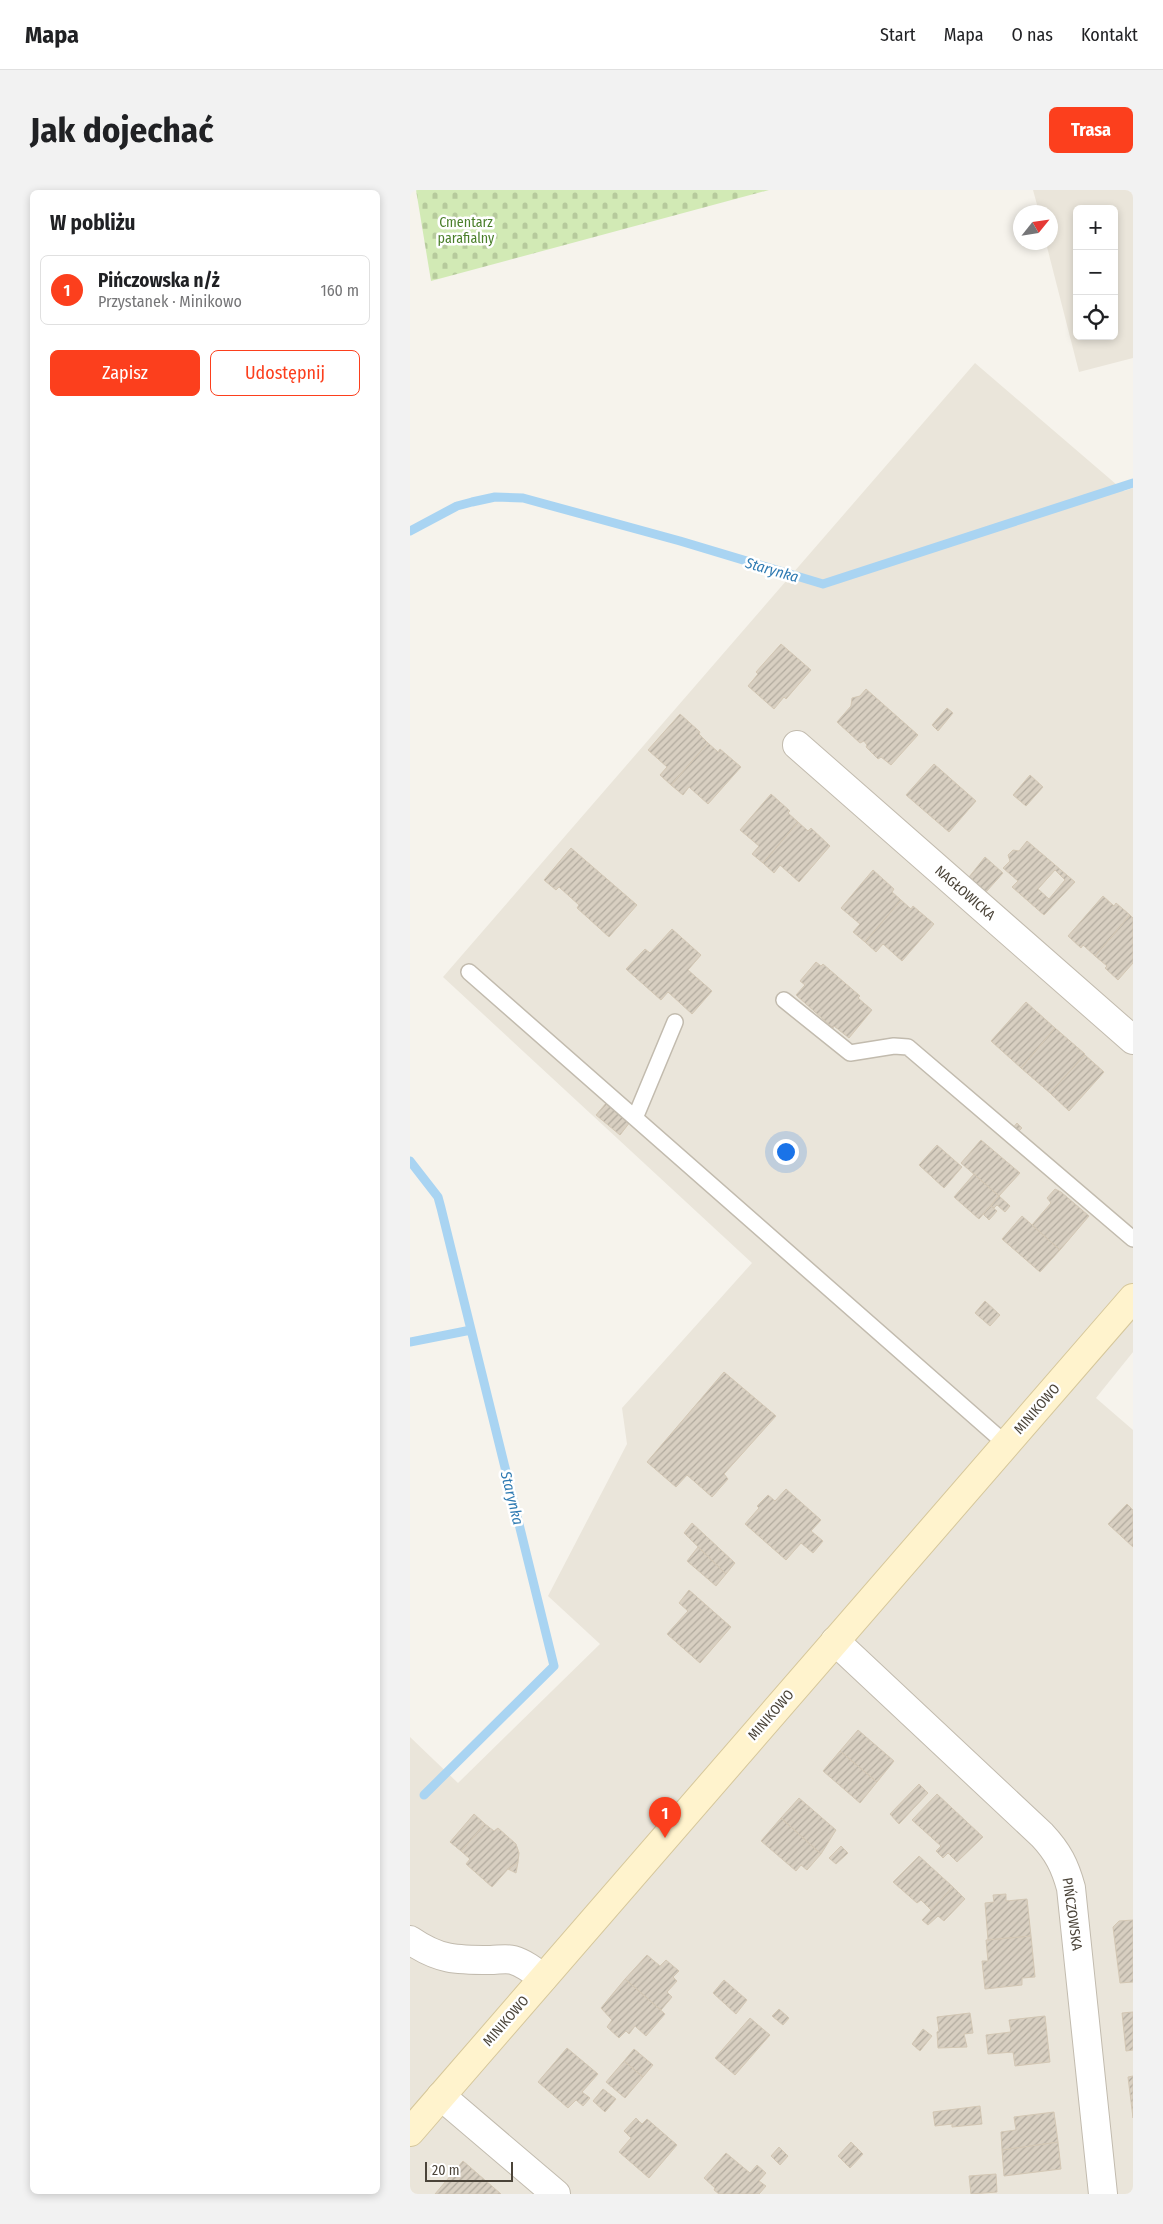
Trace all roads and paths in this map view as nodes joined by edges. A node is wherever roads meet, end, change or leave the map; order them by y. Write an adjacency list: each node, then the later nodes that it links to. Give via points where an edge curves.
1 (797, 745): 5 (street, NAGŁOWICKA)
2 (469, 972): 6 (lane)
3 (784, 1000): 7 (lane, via 850,1053 894,1046 908,1048)
4 (675, 1022): 6 (lane)
5 (1133, 1040)
6 (635, 1118): 9 (lane)
7 (1133, 1239)
8 (1133, 1298): 9 (street, MINIKOWO)
9 (1006, 1444): 10 (street, MINIKOWO)
10 (835, 1641): 12 (street, MINIKOWO); 16 (street, PIŃCZOWSKA, via 1042,1835 1062,1860 1071,1888)
11 (410, 1940): 12 (street, via 440,1957 511,1959)
12 (543, 1978): 13 (street, MINIKOWO)
13 (441, 2096): 14 (street, MINIKOWO); 15 (street)
14 (410, 2132)
15 (556, 2194)
16 (1103, 2194)

